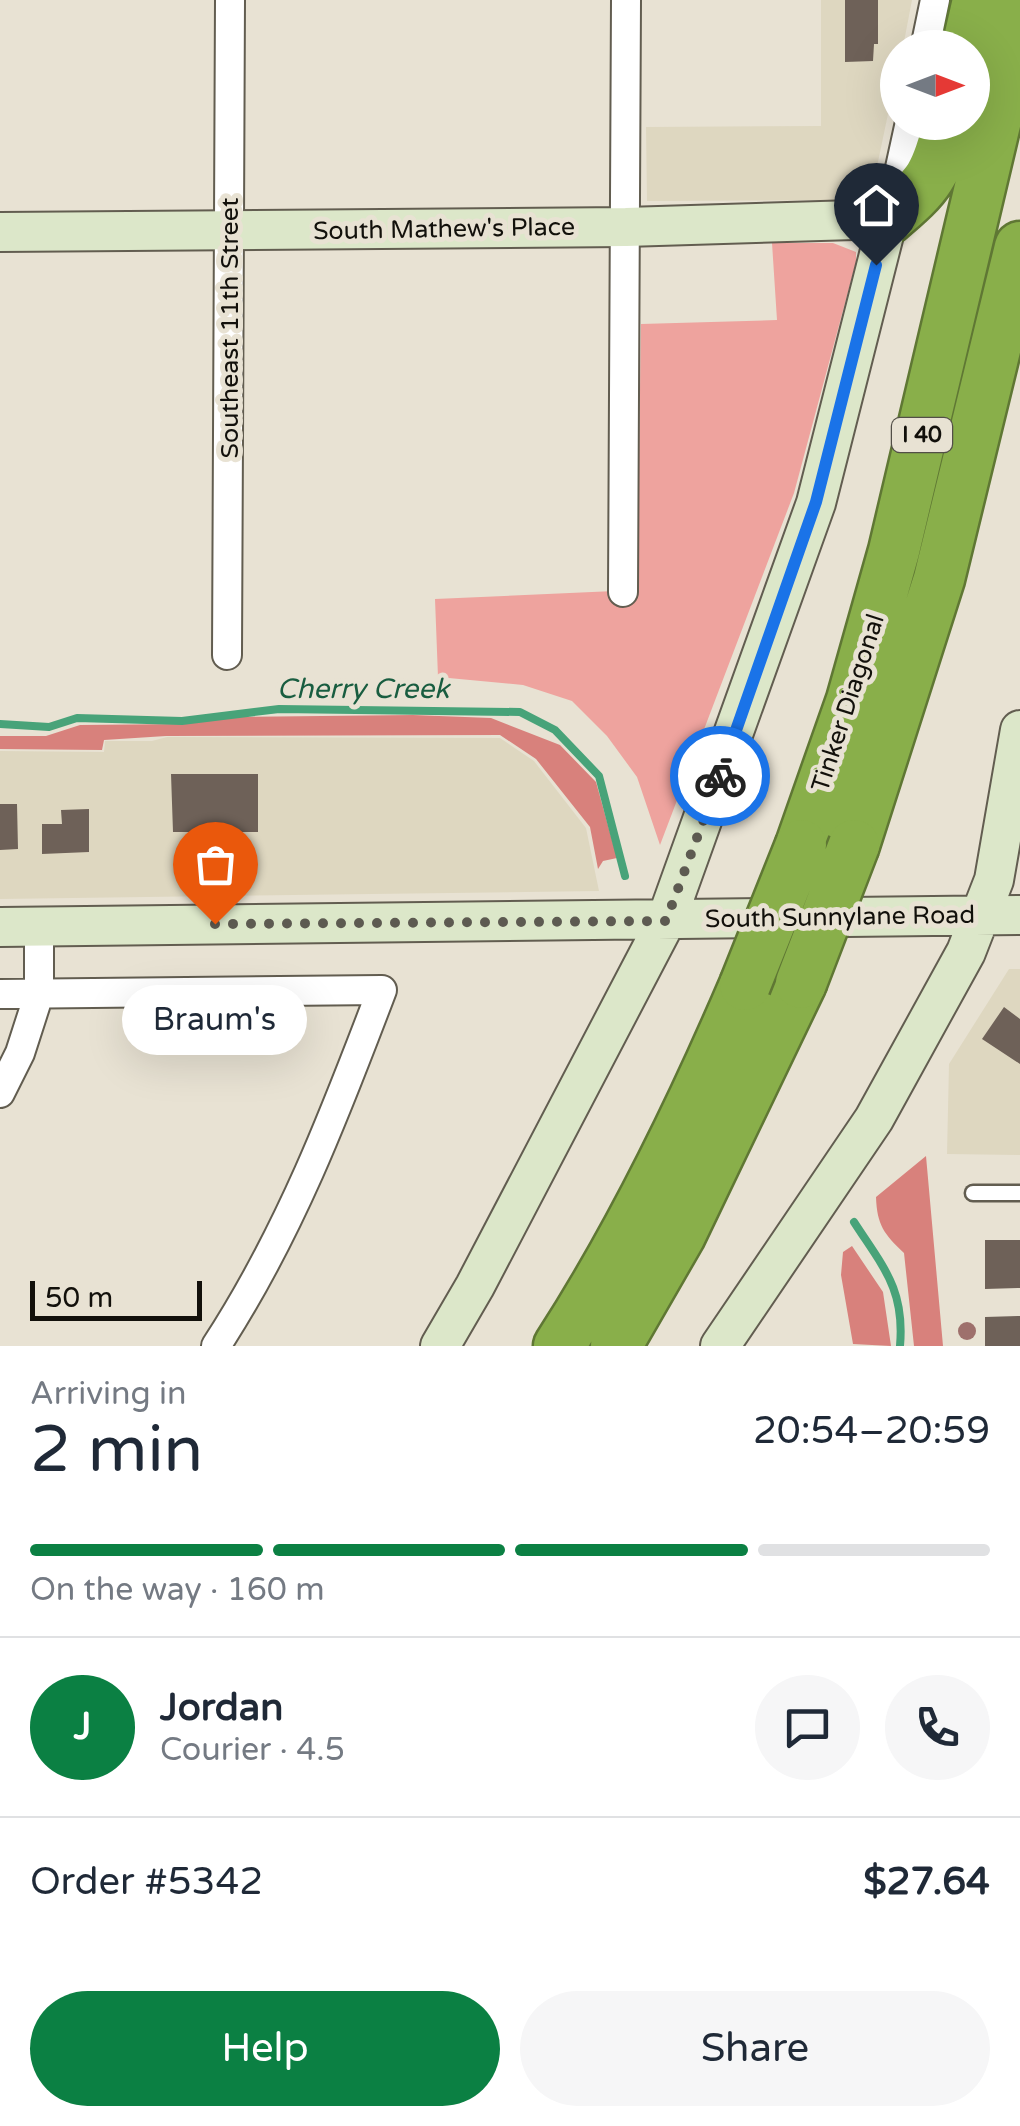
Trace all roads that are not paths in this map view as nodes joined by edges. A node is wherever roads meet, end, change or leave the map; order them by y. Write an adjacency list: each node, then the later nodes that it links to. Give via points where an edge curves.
1 (230, 0): 12 (street, Southeast 11th Street)
2 (626, 0): 11 (street)
3 (935, 0): 6 (street)
4 (978, 0): 7 (highway)
5 (1020, 18): 30 (highway, Tinker Diagonal / I 40, bridge, via 894,551 852,700 715,1056 634,1218)
6 (929, 30)
7 (971, 30)
8 (906, 140): 10 (street)
9 (945, 140): 10 (highway, via 928,184)
10 (888, 219): 11 (street, South Mathew's Place); 20 (street, via 816,502)
11 (626, 226): 12 (street, South Mathew's Place); 15 (street)
12 (231, 231): 13 (street, South Mathew's Place); 16 (street, Southeast 11th Street)
13 (0, 232)
14 (1020, 247): 31 (highway, Tinker Diagonal / I 40, bridge, via 938,580 854,845 801,983 680,1235)
15 (624, 592)
16 (227, 655)
17 (1020, 730): 19 (street, via 994,880)
18 (1020, 914): 19 (street, South Sunnylane Road)
19 (980, 915): 20 (street, South Sunnylane Road); 32 (street, via 874,1119)
20 (666, 921): 22 (street, South Sunnylane Road); 29 (street)
21 (0, 926): 22 (street, South Sunnylane Road)
22 (39, 926): 24 (street)
23 (0, 994): 24 (street)
24 (39, 994): 25 (street); 28 (street, via 382,990 314,1167)
25 (0, 1094)
26 (1020, 1192): 27 (lane)
27 (973, 1193)
28 (216, 1346)
29 (440, 1346)
30 (558, 1346)
31 (616, 1346)
32 (720, 1346)

